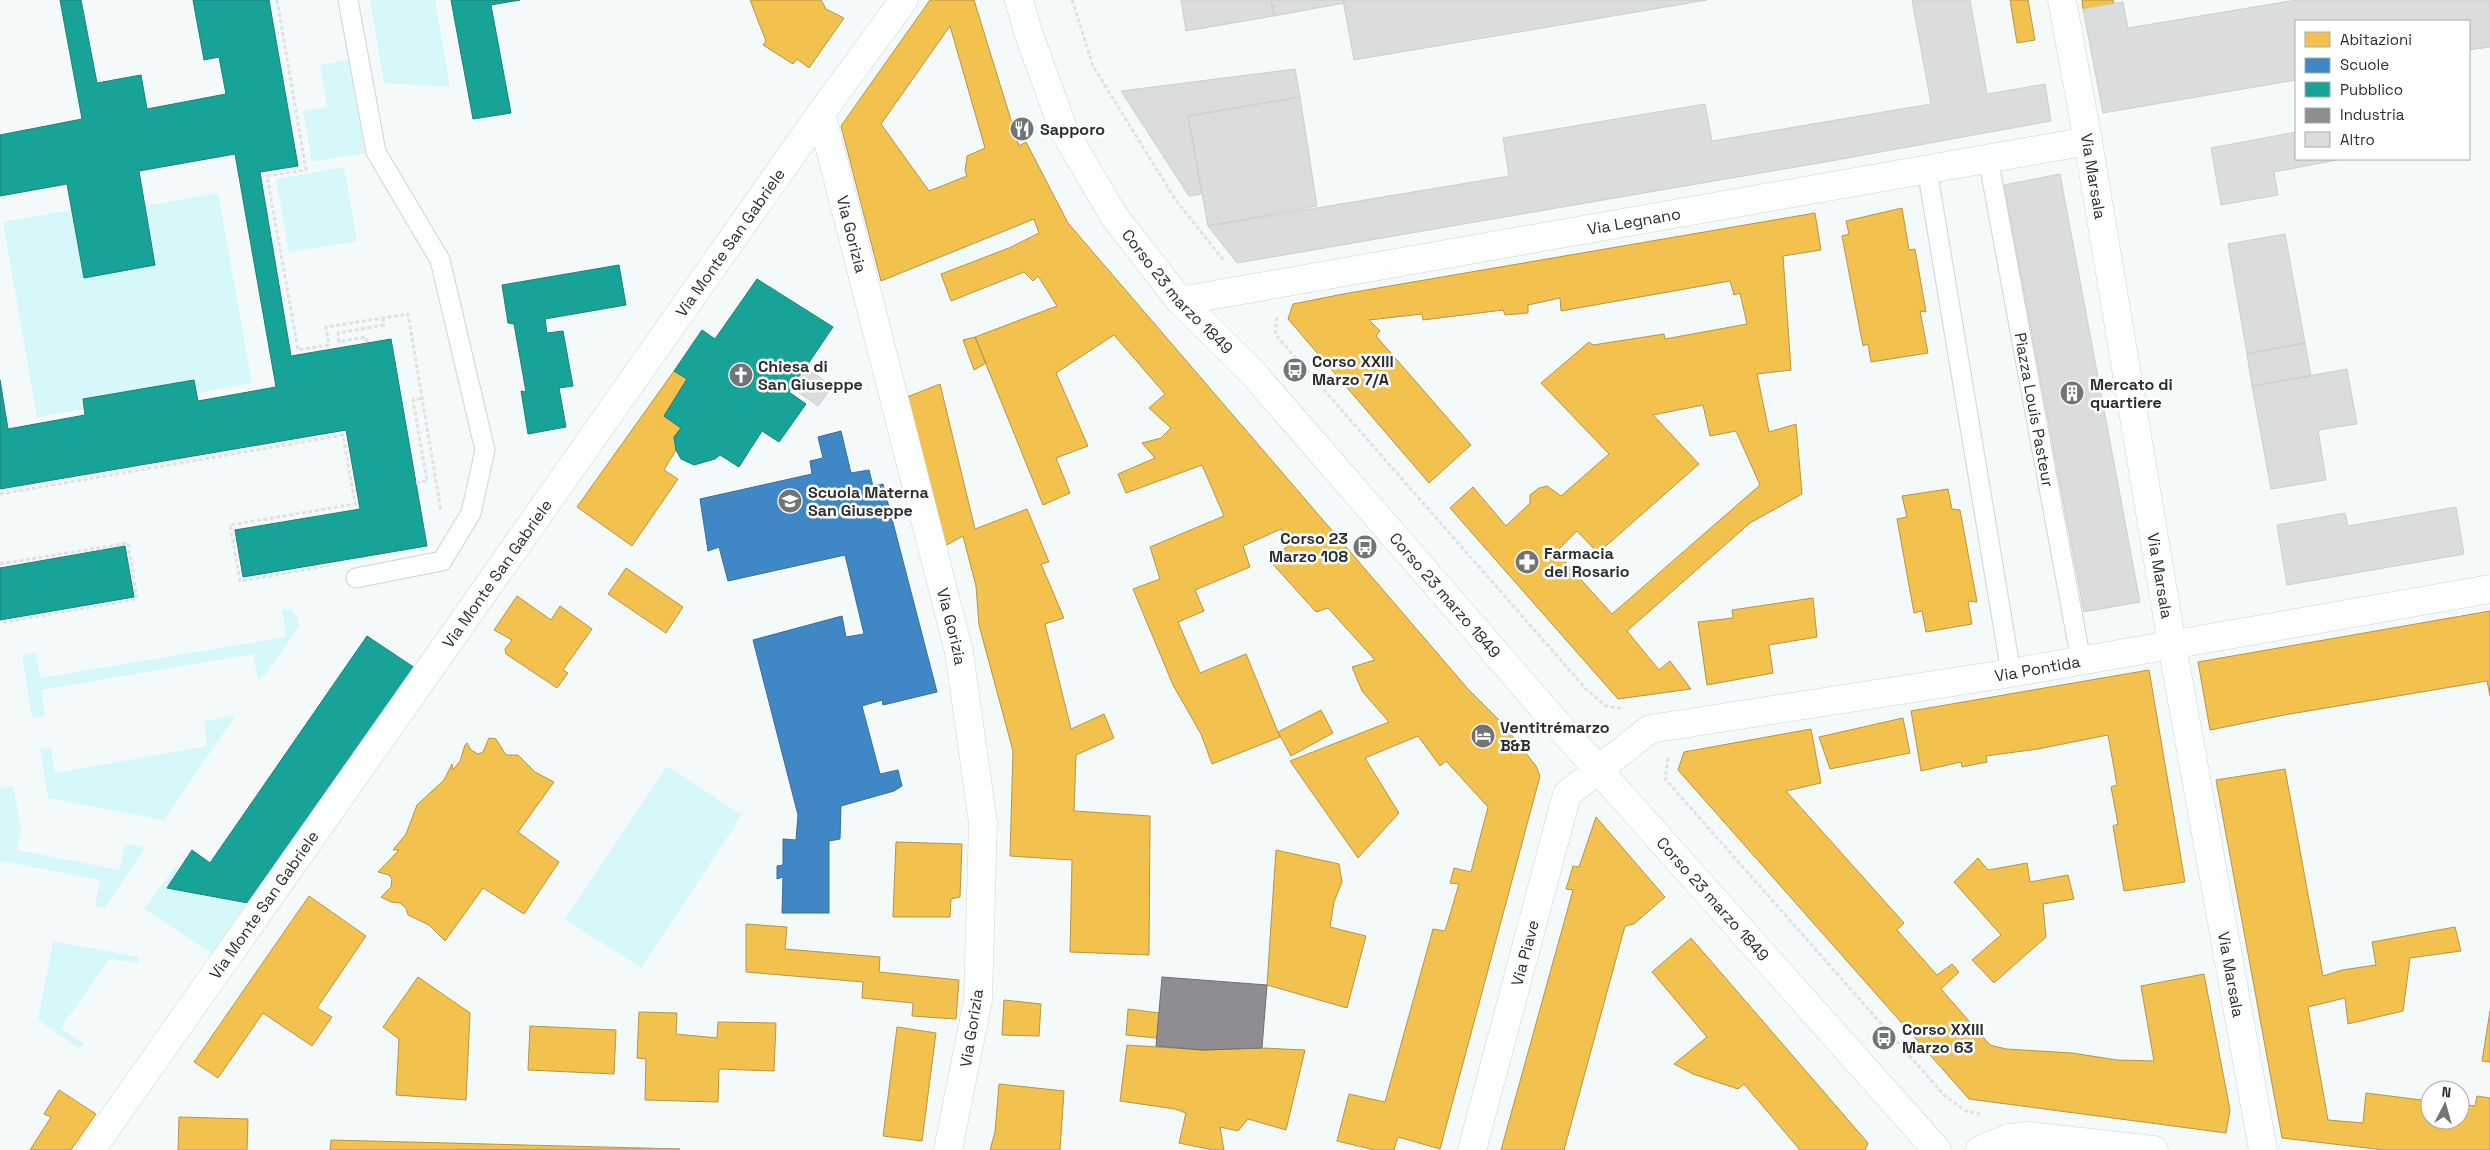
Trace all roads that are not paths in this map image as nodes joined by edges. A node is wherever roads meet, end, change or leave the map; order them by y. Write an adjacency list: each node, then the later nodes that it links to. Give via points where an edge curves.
1 (348, 0): 10 (lane, via 376,152 440,260 485,450 472,513 442,562)
2 (904, 0): 5 (street, Via Monte San Gabriele)
3 (1019, 0): 9 (street, Corso 23 marzo 1849, via 1064,131 1114,216)
4 (2062, 0): 6 (street, Via Marsala)
5 (821, 113): 16 (street, Via Monte San Gabriele); 17 (street, Via Gorizia, via 958,652 983,823 978,1000)
6 (2088, 141): 7 (street, Via Legnano); 12 (street, Via Marsala)
7 (1988, 158): 8 (street, Via Legnano); 13 (lane, Piazza Louis Pasteur)
8 (1927, 170): 9 (street, Via Legnano); 14 (lane)
9 (1180, 301): 15 (street, Corso 23 marzo 1849, via 1252,372)
10 (356, 578)
11 (2490, 589): 12 (street, Via Pontida)
12 (2172, 645): 13 (street, Via Pontida); 22 (street, Via Marsala)
13 (2081, 661): 14 (street, Via Pontida)
14 (2012, 673): 15 (street, Via Pontida, via 1650,729)
15 (1597, 768): 18 (street, Via Piave, via 1567,794); 19 (street, Corso 23 marzo 1849)
16 (91, 1150)
17 (948, 1150)
18 (1472, 1150)
19 (1937, 1150)
20 (1980, 1150): 21 (street, via 2008,1138 2030,1136)
21 (2154, 1150)
22 (2263, 1150)

